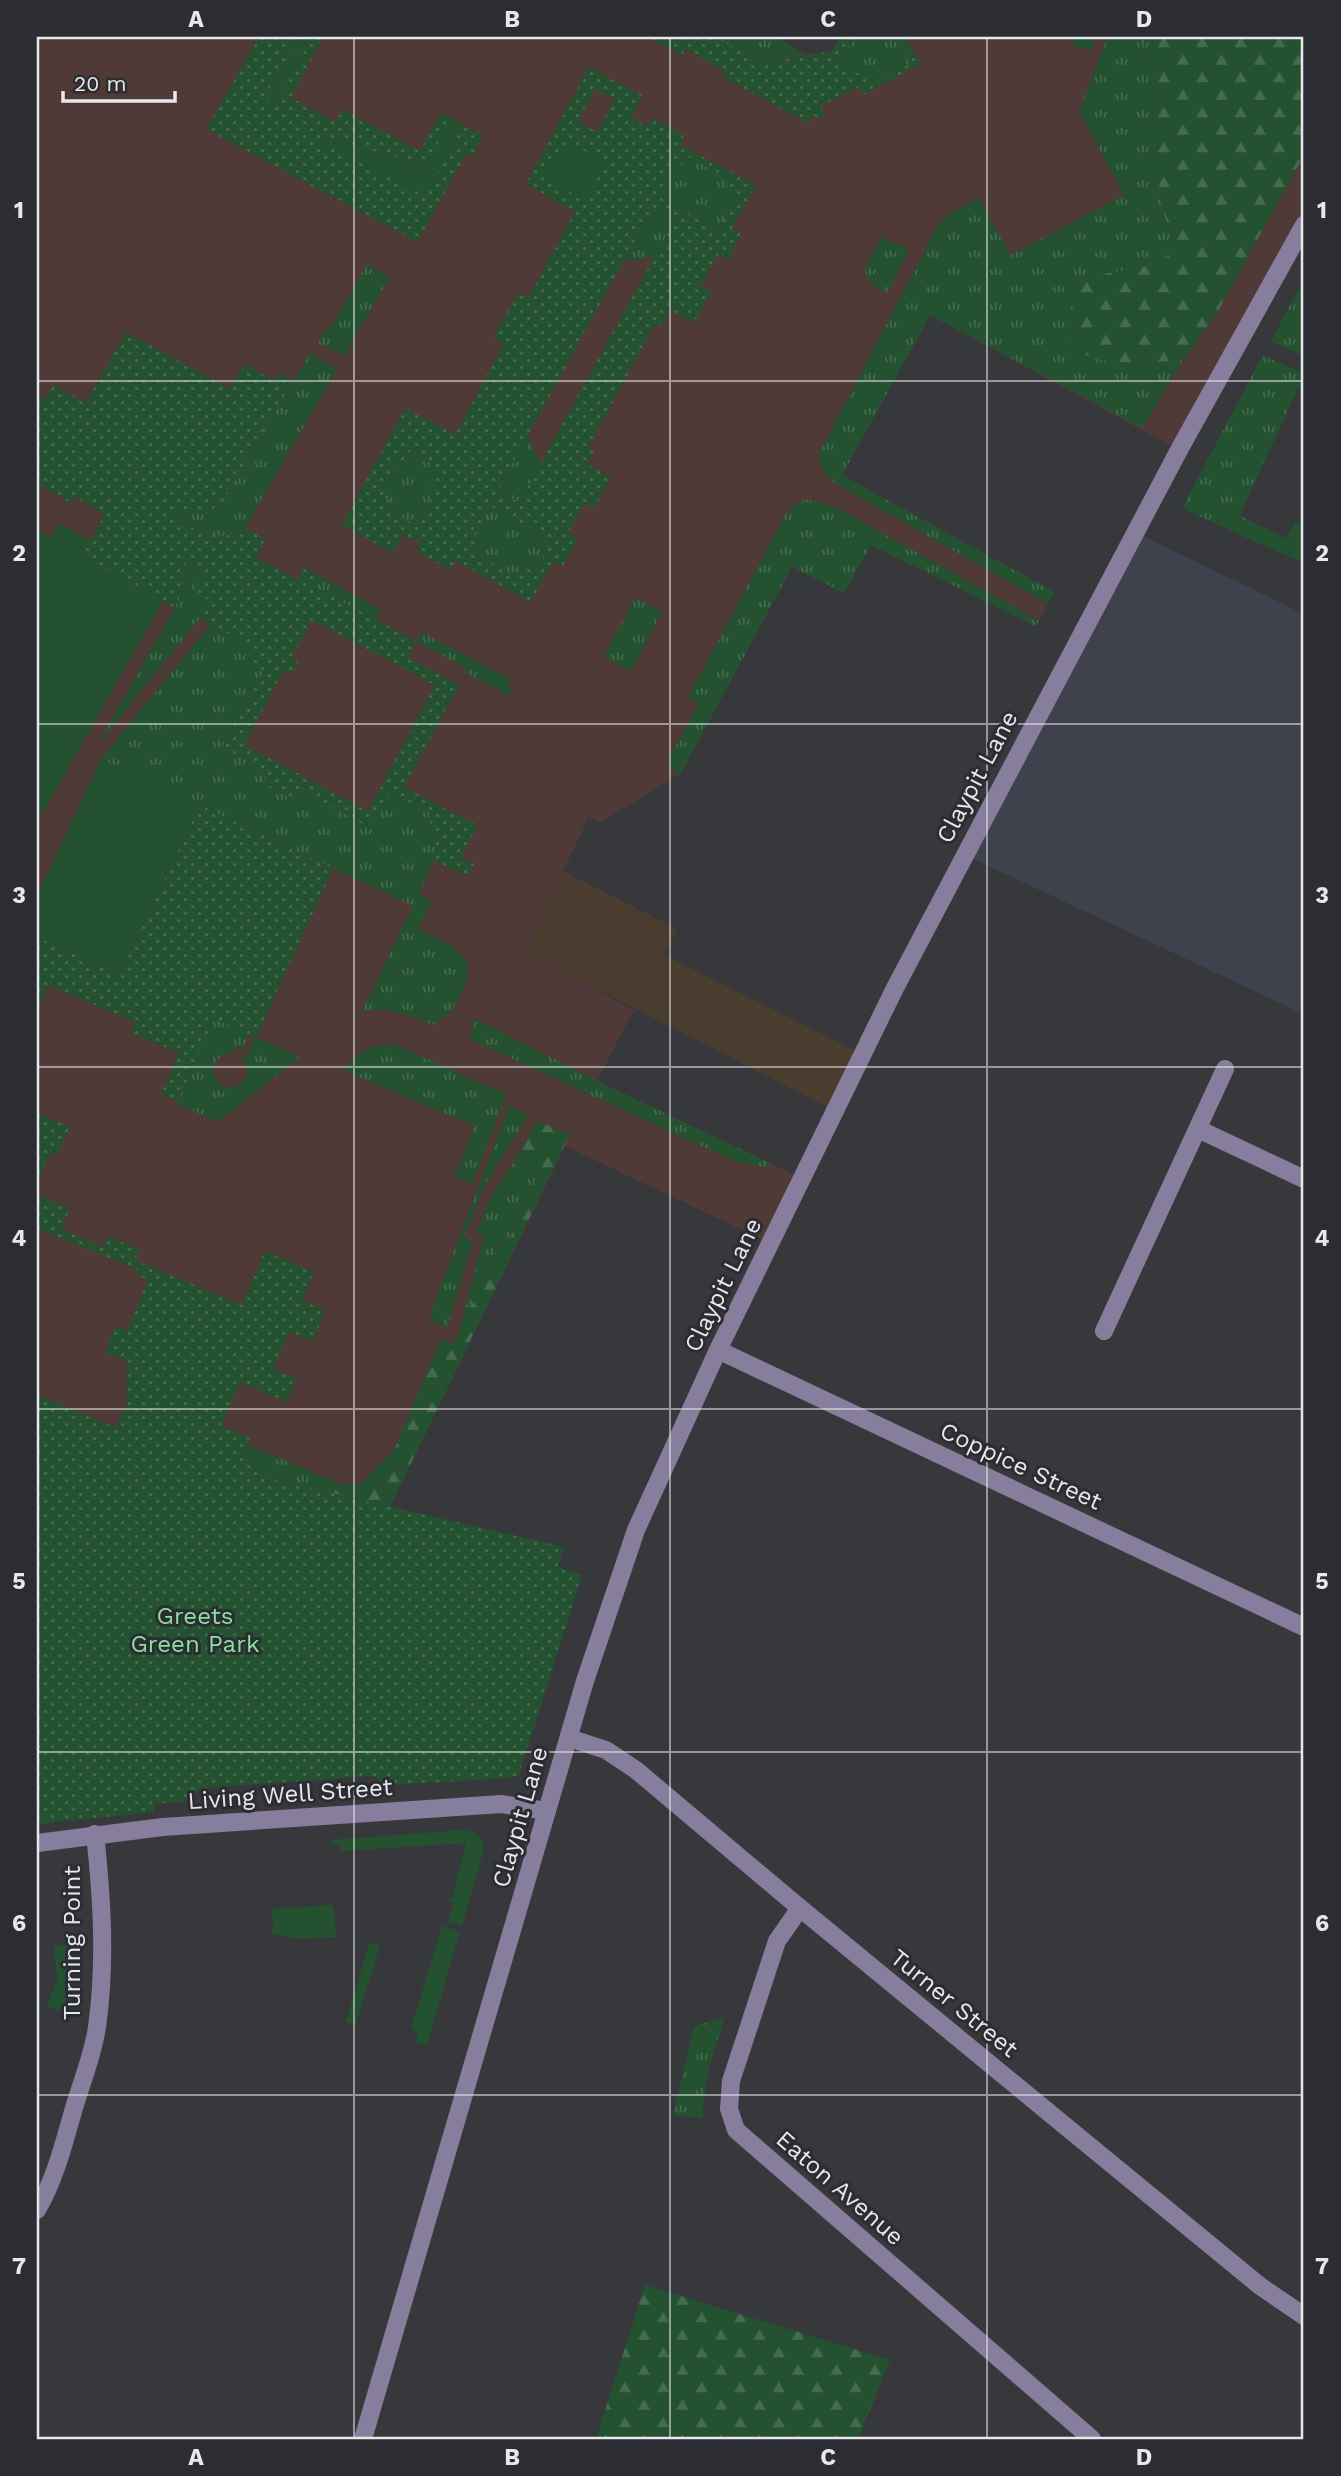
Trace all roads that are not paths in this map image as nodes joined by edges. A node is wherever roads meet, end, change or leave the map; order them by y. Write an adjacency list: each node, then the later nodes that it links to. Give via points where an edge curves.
1 (1304, 225): 6 (street, Claypit Lane, via 1204,403 895,988)
2 (1225, 1069): 3 (street)
3 (1198, 1129): 4 (street); 5 (street)
4 (1304, 1179)
5 (1104, 1331)
6 (718, 1350): 7 (street, Coppice Street); 8 (street, Claypit Lane, via 636,1530)
7 (1304, 1627)
8 (569, 1738): 9 (street, Claypit Lane); 12 (street, Turner Street, via 606,1750 636,1770)
9 (547, 1811): 10 (street, Living Well Street, via 501,1804); 15 (street, Claypit Lane)
10 (95, 1834): 11 (street, Living Well Street); 13 (street, Turning Point, via 102,1900 97,2029 67,2132)
11 (37, 1843)
12 (800, 1908): 14 (street, Turner Street, via 1260,2286); 16 (street, Eaton Avenue, via 777,1941 732,2081 729,2109 736,2130)
13 (37, 2210)
14 (1304, 2316)
15 (363, 2439)
16 (1092, 2439)

